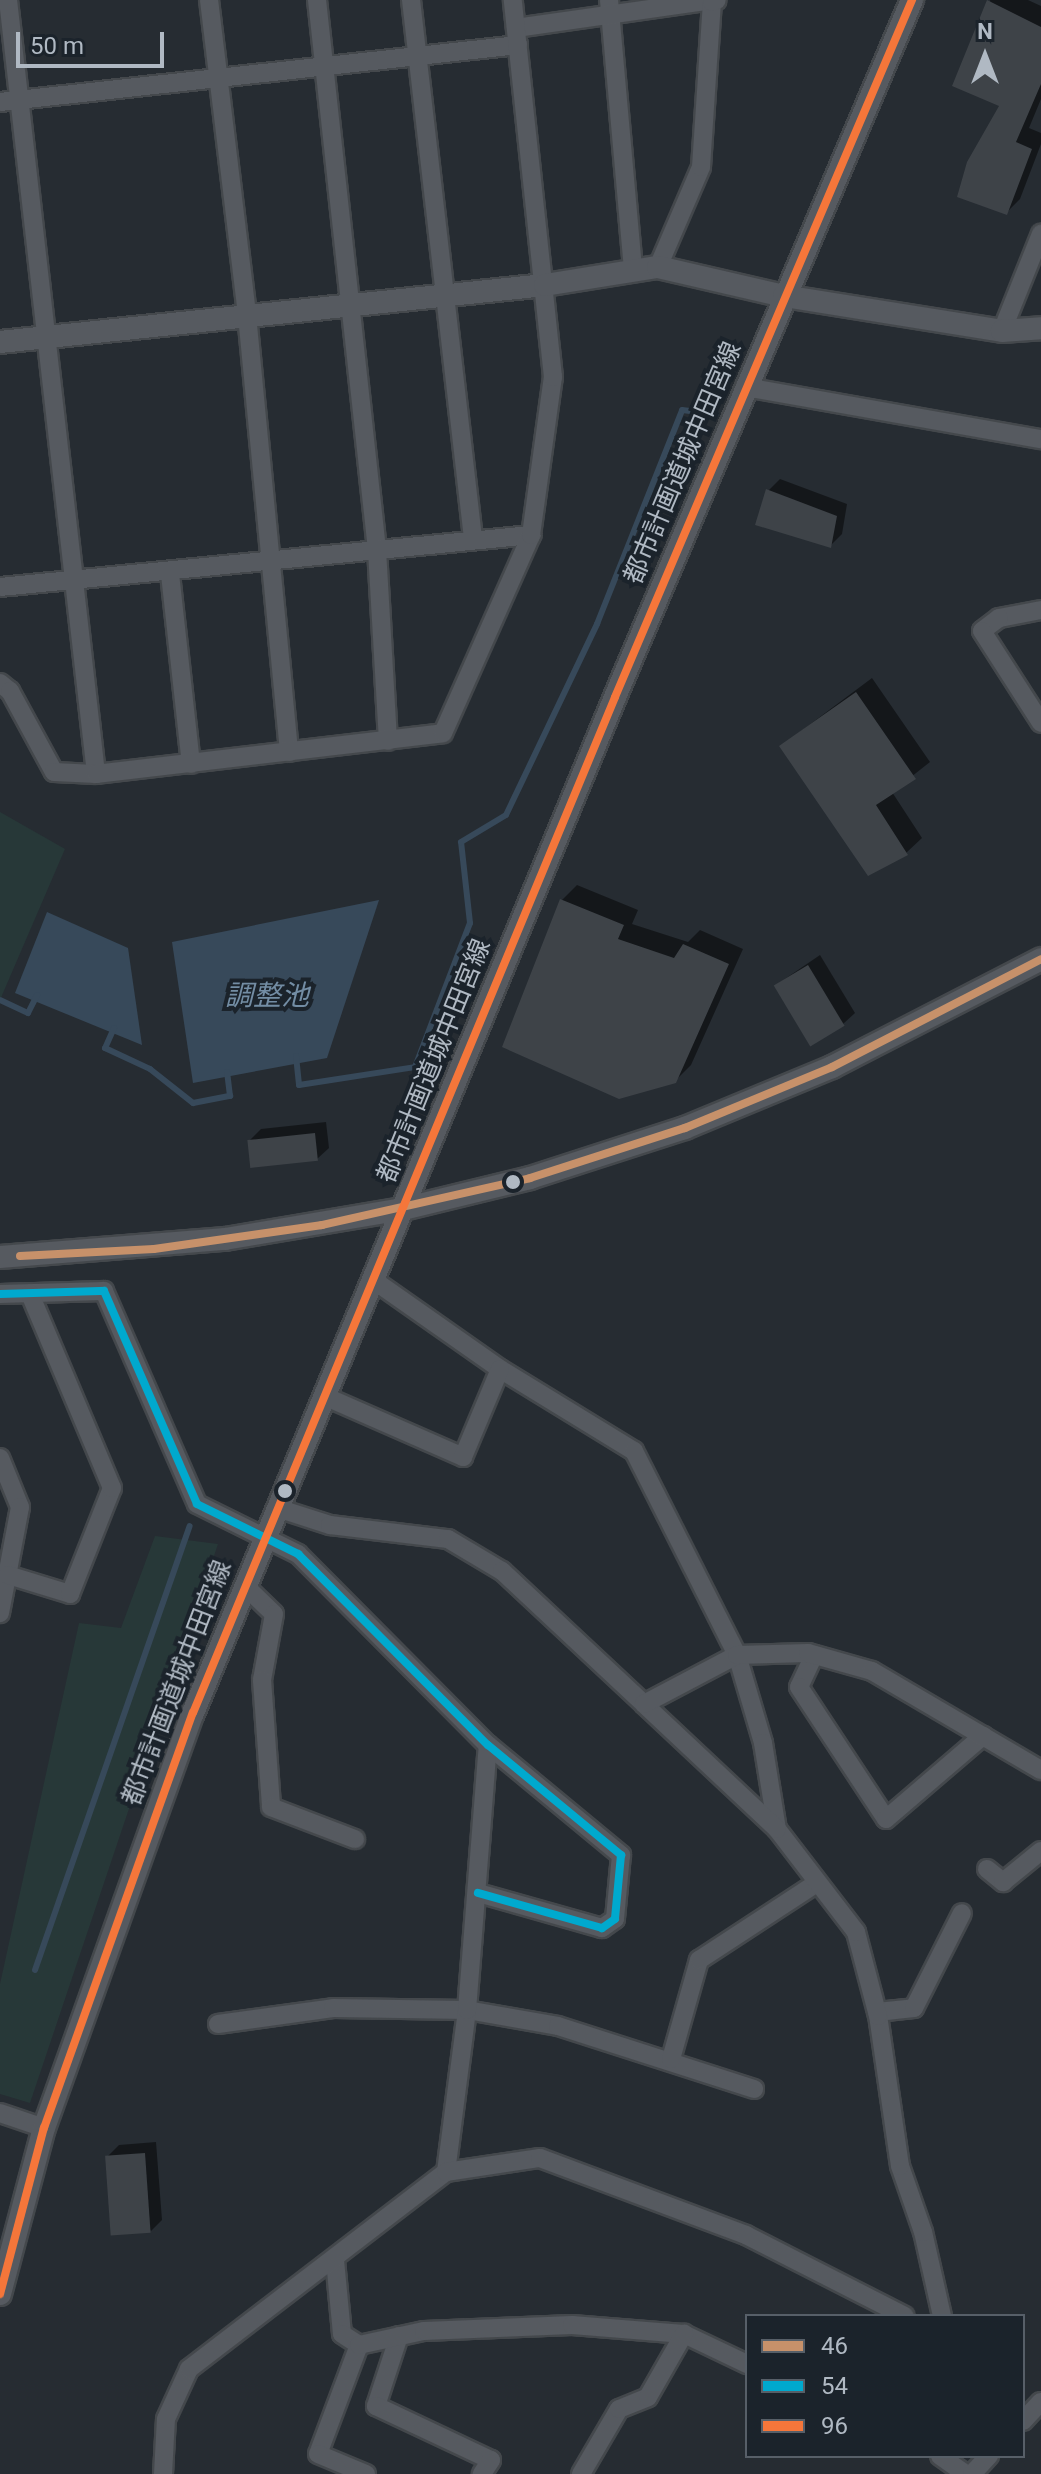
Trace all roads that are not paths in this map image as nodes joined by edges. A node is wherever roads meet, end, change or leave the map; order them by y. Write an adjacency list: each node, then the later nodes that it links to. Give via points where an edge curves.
1 (8, 0): 13 (street)
2 (209, 0): 12 (street)
3 (317, 0): 11 (street)
4 (411, 0): 10 (street)
5 (513, 0): 9 (street)
6 (912, 0): 19 (street, 都市計画道城中田宮線)
7 (714, 1): 8 (street); 15 (street, via 701,167)
8 (610, 8): 9 (street); 16 (street)
9 (517, 36): 10 (street); 17 (street)
10 (416, 56): 11 (street); 18 (street)
11 (324, 66): 12 (street); 20 (street)
12 (217, 77): 13 (street); 21 (street)
13 (10, 101): 24 (street)
14 (1041, 234): 23 (street)
15 (658, 267): 16 (street); 19 (street)
16 (633, 270): 17 (street)
17 (545, 285): 18 (street); 28 (street, via 553,377)
18 (442, 296): 20 (street); 29 (street)
19 (784, 296): 23 (street); 26 (street, 都市計画道城中田宮線)
20 (347, 303): 21 (street); 30 (street)
21 (247, 315): 24 (street); 31 (street)
22 (1041, 328): 23 (street)
23 (1002, 331)
24 (46, 337): 25 (street); 33 (street)
25 (0, 342)
26 (745, 387): 27 (street); 43 (street, 都市計画道城中田宮線)
27 (1041, 439)
28 (531, 535): 29 (street); 38 (street, via 443,733)
29 (473, 538): 30 (street)
30 (377, 550): 31 (street); 38 (street)
31 (271, 562): 32 (street); 39 (street)
32 (170, 574): 33 (street); 40 (street)
33 (72, 580): 34 (street); 41 (street)
34 (0, 587)
35 (1041, 610): 37 (street, via 999,618 982,631)
36 (0, 683): 41 (street, via 10,691 54,772)
37 (1041, 723)
38 (388, 741): 39 (street)
39 (289, 752): 40 (street)
40 (191, 764): 41 (street)
41 (96, 774)
42 (1041, 959): 43 (street, via 832,1067 685,1128 530,1178)
43 (403, 1209): 44 (street, via 154,1249); 45 (street, 都市計画道城中田宮線)
44 (0, 1257)
45 (372, 1279): 48 (street); 49 (street, 都市計画道城中田宮線)
46 (0, 1294): 47 (street)
47 (30, 1294): 52 (street, via 104,1291 197,1504); 53 (street, via 112,1488 70,1594)
48 (500, 1369): 49 (street, via 463,1457); 56 (street, via 634,1451)
49 (324, 1396): 51 (street, 都市計画道城中田宮線)
50 (0, 1458): 53 (street, via 20,1507)
51 (277, 1508): 52 (street, 都市計画道城中田宮線); 58 (street, via 330,1525 448,1539 502,1571)
52 (264, 1538): 54 (street, 都市計画道城中田宮線); 60 (street, via 298,1554)
53 (8, 1575): 55 (street)
54 (245, 1586): 63 (street, via 274,1614 262,1680 271,1807); 75 (street, 都市計画道城中田宮線, via 145,1844)
55 (0, 1613)
56 (737, 1655): 57 (street); 58 (street); 62 (street, via 763,1743)
57 (814, 1655): 59 (street, via 872,1671); 59 (street, via 799,1687 886,1819)
58 (644, 1704): 62 (street)
59 (983, 1736): 61 (street)
60 (488, 1745): 67 (street); 67 (street, via 621,1855 615,1919 602,1928)
61 (1041, 1770)
62 (777, 1829): 66 (street)
63 (355, 1839)
64 (1041, 1851): 65 (street, via 1003,1882)
65 (987, 1869)
66 (815, 1884): 70 (street, via 856,1932); 72 (street, via 699,1960)
67 (478, 1893): 69 (street)
68 (962, 1913): 70 (street, via 914,2008)
69 (467, 2010): 71 (street, via 333,2008); 72 (street, via 558,2026); 76 (street)
70 (877, 2012): 80 (street, via 900,2166 923,2232)
71 (218, 2024)
72 (671, 2059): 73 (street)
73 (754, 2089)
74 (0, 2113): 75 (street)
75 (44, 2128): 78 (street, 都市計画道城中田宮線)
76 (446, 2172): 77 (street); 79 (street, via 540,2158 746,2235)
77 (335, 2260): 83 (street, via 342,2334); 89 (street, via 189,2369 166,2419)
78 (0, 2294)
79 (901, 2314)
80 (942, 2314)
81 (684, 2334): 82 (street, via 572,2325); 84 (street); 92 (street, via 648,2397 619,2409)
82 (399, 2336): 83 (street); 91 (street, via 376,2406 491,2460)
83 (359, 2345): 90 (street, via 318,2454)
84 (745, 2363)
85 (1041, 2402): 86 (street)
86 (1025, 2419)
87 (943, 2458): 93 (street)
88 (987, 2458): 93 (street)
89 (163, 2474)
90 (366, 2474)
91 (482, 2474)
92 (581, 2474)
93 (969, 2474)

